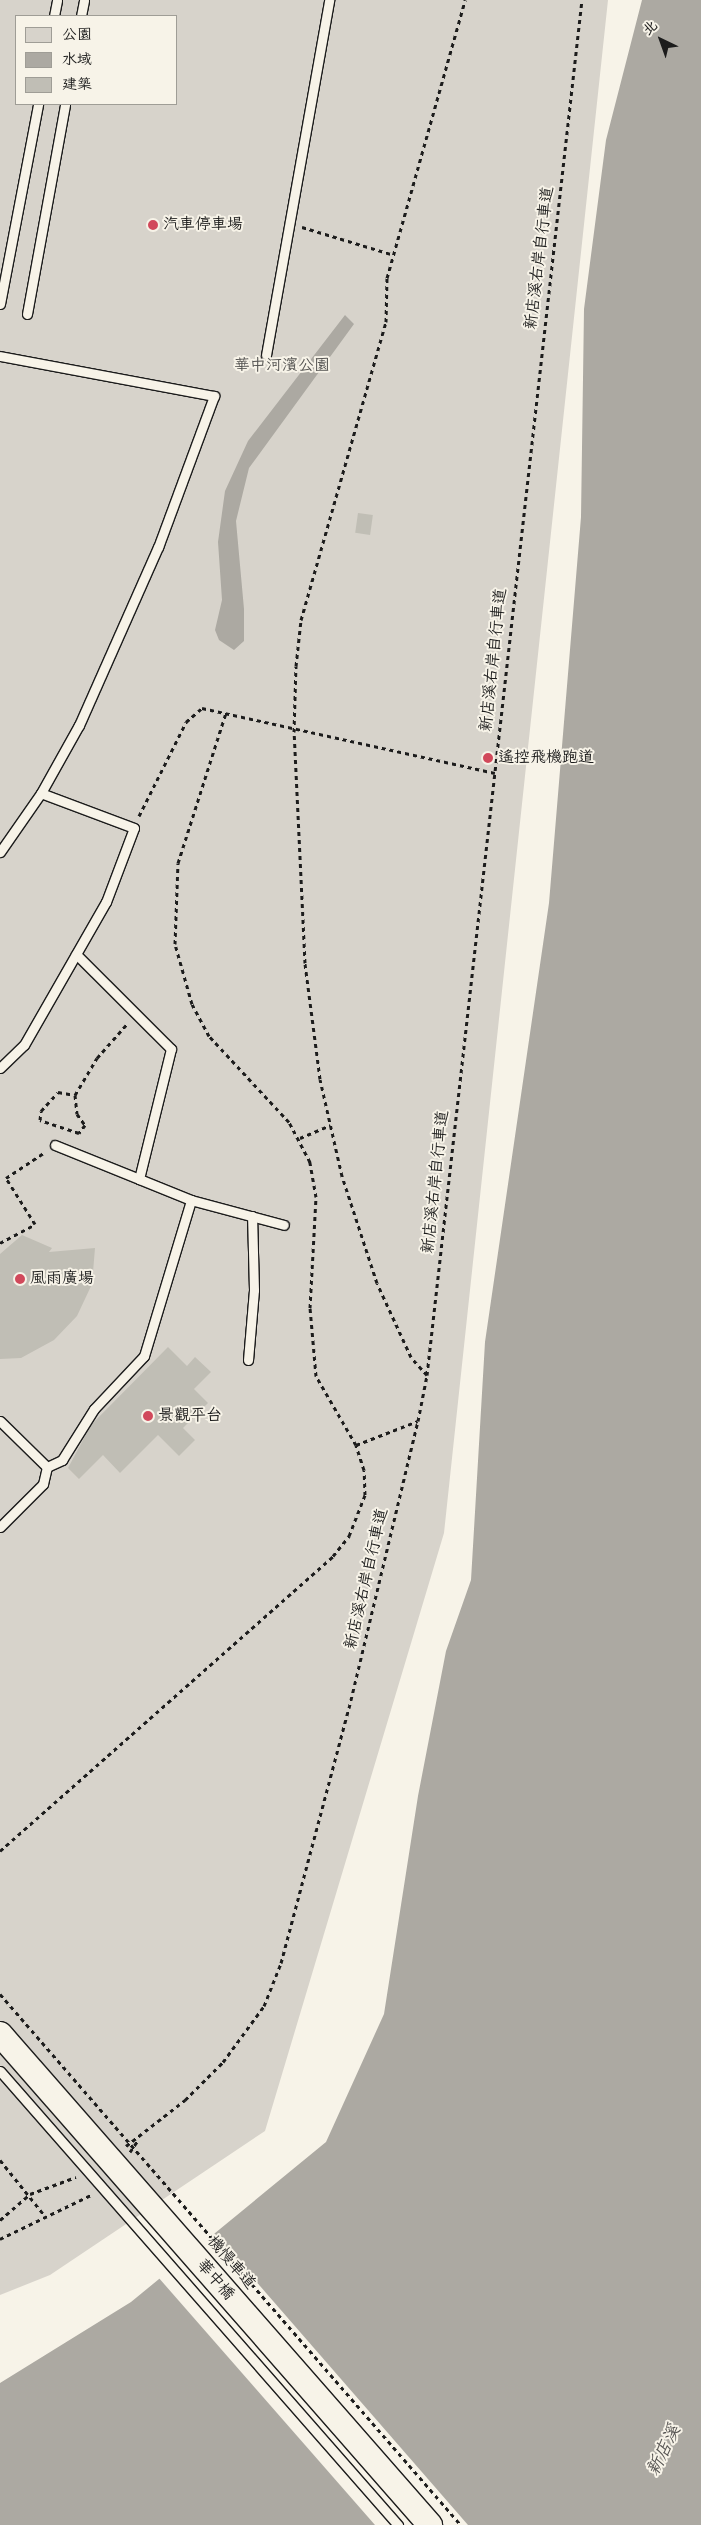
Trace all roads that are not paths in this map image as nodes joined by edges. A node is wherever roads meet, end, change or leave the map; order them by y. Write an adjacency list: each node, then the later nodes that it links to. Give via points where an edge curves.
1 (57, 0): 4 (lane)
2 (84, 0): 5 (lane)
3 (329, 0): 10 (lane)
4 (54, 15)
5 (81, 15)
6 (38, 105): 8 (lane)
7 (65, 105): 9 (lane)
8 (0, 304)
9 (27, 314)
10 (266, 355)
11 (0, 356): 12 (lane, via 214,396 158,547 79,726)
12 (41, 793): 13 (lane); 14 (lane, via 134,828 106,902)
13 (0, 852)
14 (76, 954): 15 (lane, via 24,1045); 17 (lane, via 171,1049)
15 (0, 1068)
16 (55, 1145): 17 (lane)
17 (139, 1179): 18 (lane)
18 (191, 1200): 19 (lane); 23 (lane, via 144,1356 94,1409 62,1460)
19 (252, 1216): 20 (lane); 21 (lane, via 254,1290)
20 (284, 1225)
21 (248, 1360)
22 (0, 1421): 23 (lane)
23 (47, 1467): 24 (lane, via 42,1484)
24 (0, 1527)
25 (0, 2021): 32 (lane, 機慢車道)
26 (0, 2034): 31 (main road, 華中橋, bridge)
27 (0, 2057): 30 (main road, 華中橋)
28 (0, 2071): 29 (lane, bridge)
29 (398, 2525)
30 (410, 2525)
31 (430, 2525)
32 (440, 2525)

